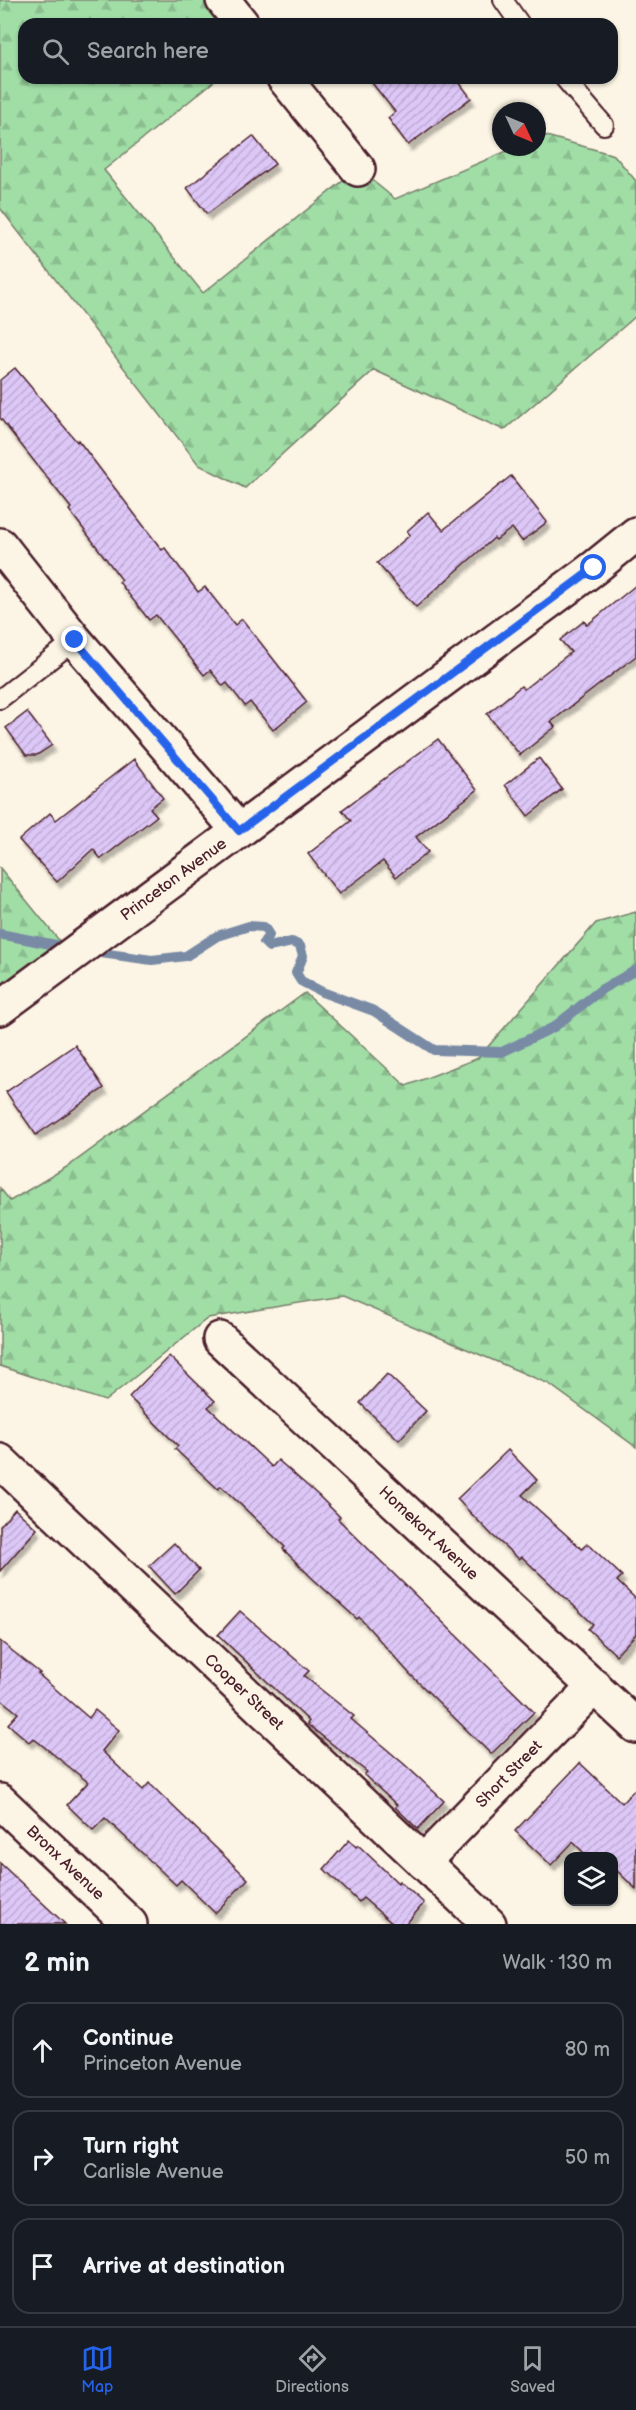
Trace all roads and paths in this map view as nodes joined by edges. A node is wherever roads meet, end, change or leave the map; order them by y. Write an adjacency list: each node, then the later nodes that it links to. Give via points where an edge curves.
1 (223, 0): 3 (street)
2 (503, 0): 4 (lane)
3 (237, 18)
4 (516, 18)
5 (289, 84): 8 (street)
6 (569, 84): 7 (lane)
7 (604, 124)
8 (358, 169)
9 (636, 534): 13 (street, Princeton Avenue)
10 (0, 545): 11 (street)
11 (75, 640): 12 (lane); 13 (street)
12 (0, 699)
13 (239, 831): 14 (street, Princeton Avenue)
14 (0, 1008)
15 (220, 1339): 17 (street, Homekort Avenue)
16 (0, 1461): 20 (street, Cooper Street)
17 (594, 1686): 18 (street, Homekort Avenue); 20 (street, Short Street)
18 (636, 1726)
19 (0, 1801): 21 (street, Bronx Avenue)
20 (423, 1862): 22 (street, Cooper Street)
21 (130, 1924)
22 (489, 1924)

